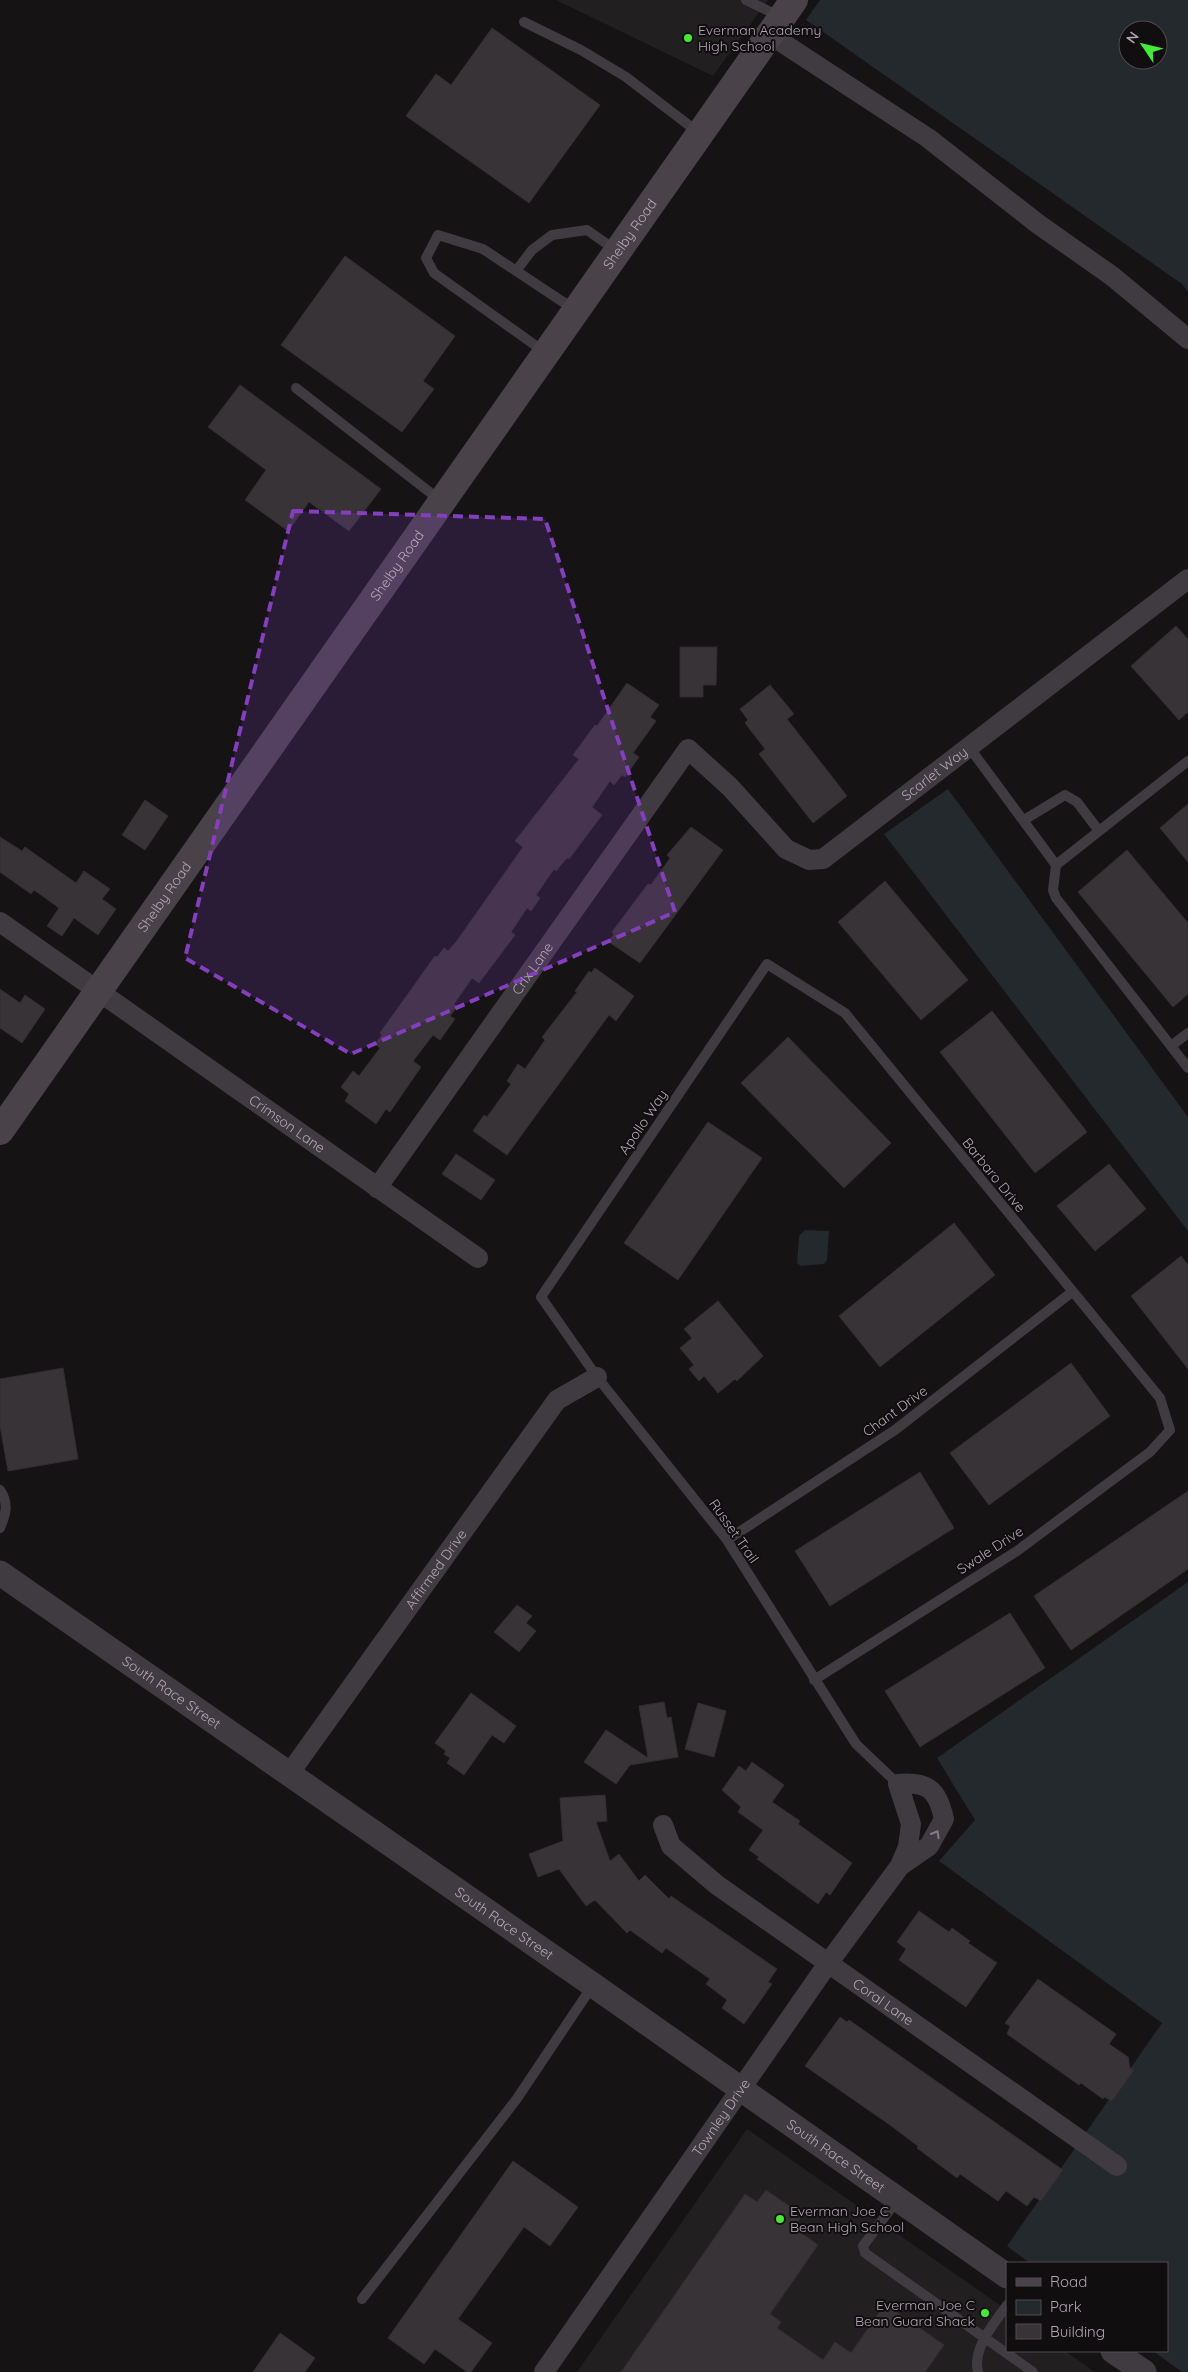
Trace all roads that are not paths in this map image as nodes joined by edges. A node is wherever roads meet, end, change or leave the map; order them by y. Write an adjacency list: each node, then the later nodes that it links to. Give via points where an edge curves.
1 (746, 0): 2 (lane)
2 (781, 17): 4 (main road, Shelby Road); 8 (street, via 928,138 1038,224 1112,276)
3 (524, 22): 4 (lane, via 626,77)
4 (700, 133): 5 (main road, Shelby Road)
5 (618, 252): 6 (lane, via 587,230 552,235 532,250); 7 (main road, Shelby Road)
6 (516, 271): 7 (lane); 9 (lane, via 483,249 438,235 426,258 434,273)
7 (576, 311): 9 (main road, Shelby Road)
8 (1188, 339)
9 (546, 353): 11 (main road, Shelby Road)
10 (296, 388): 11 (lane)
11 (442, 502): 21 (main road, Shelby Road)
12 (1188, 579): 13 (street, Scarlet Way)
13 (969, 747): 14 (street, Scarlet Way, via 823,859 809,860 786,849 730,787); 16 (lane)
14 (688, 749): 26 (street, Crix Lane)
15 (1188, 761): 17 (lane)
16 (1024, 820): 17 (lane, via 1065,794 1077,802); 18 (lane)
17 (1099, 831): 18 (lane)
18 (1056, 865): 23 (lane, via 1053,890 1056,898)
19 (0, 922): 21 (street, Crimson Lane)
20 (767, 964): 28 (lane, Barbaro Drive, via 845,1013); 29 (lane, Apollo Way)
21 (98, 990): 25 (main road, Shelby Road); 26 (street, Crimson Lane)
22 (1188, 1033): 23 (lane)
23 (1171, 1046): 24 (lane)
24 (1188, 1068)
25 (0, 1130)
26 (378, 1188): 27 (street, Crimson Lane)
27 (478, 1258)
28 (1072, 1292): 31 (lane, Barbaro Drive, via 1160,1398); 34 (lane, Chant Drive, via 895,1430)
29 (541, 1297): 30 (lane, Russet Trail)
30 (596, 1377): 34 (lane, Russet Trail); 37 (street, Affirmed Drive, via 557,1400)
31 (1170, 1430): 36 (lane, Swale Drive, via 1150,1452 1017,1550)
32 (0, 1490): 33 (lane, via 6,1499 6,1513)
33 (0, 1528)
34 (727, 1540): 36 (lane, Russet Trail)
35 (0, 1573): 37 (street, South Race Street)
36 (814, 1680): 38 (lane, Russet Trail, via 856,1744)
37 (289, 1774): 42 (street, South Race Street)
38 (898, 1784): 40 (street, Townley Drive, via 911,1824 908,1847); 40 (street, Townley Drive, one-way to 38, via 929,1846 944,1820 939,1799 928,1787)
39 (663, 1825): 41 (street, Coral Lane, via 671,1846 717,1886)
40 (900, 1866): 41 (street, Townley Drive)
41 (829, 1962): 43 (street, Townley Drive); 44 (street, Coral Lane)
42 (593, 1985): 43 (street, South Race Street); 47 (lane, via 516,2100)
43 (740, 2090): 45 (street, South Race Street); 51 (street, Townley Drive)
44 (1117, 2166)
45 (897, 2200): 46 (street, South Race Street); 49 (lane, via 863,2246 865,2253)
46 (1006, 2275)
47 (362, 2300)
48 (1006, 2306): 49 (lane)
49 (984, 2338): 52 (lane, via 976,2366); 53 (lane)
50 (1114, 2352): 54 (street)
51 (544, 2372)
52 (978, 2372)
53 (1033, 2372)
54 (1144, 2372)

